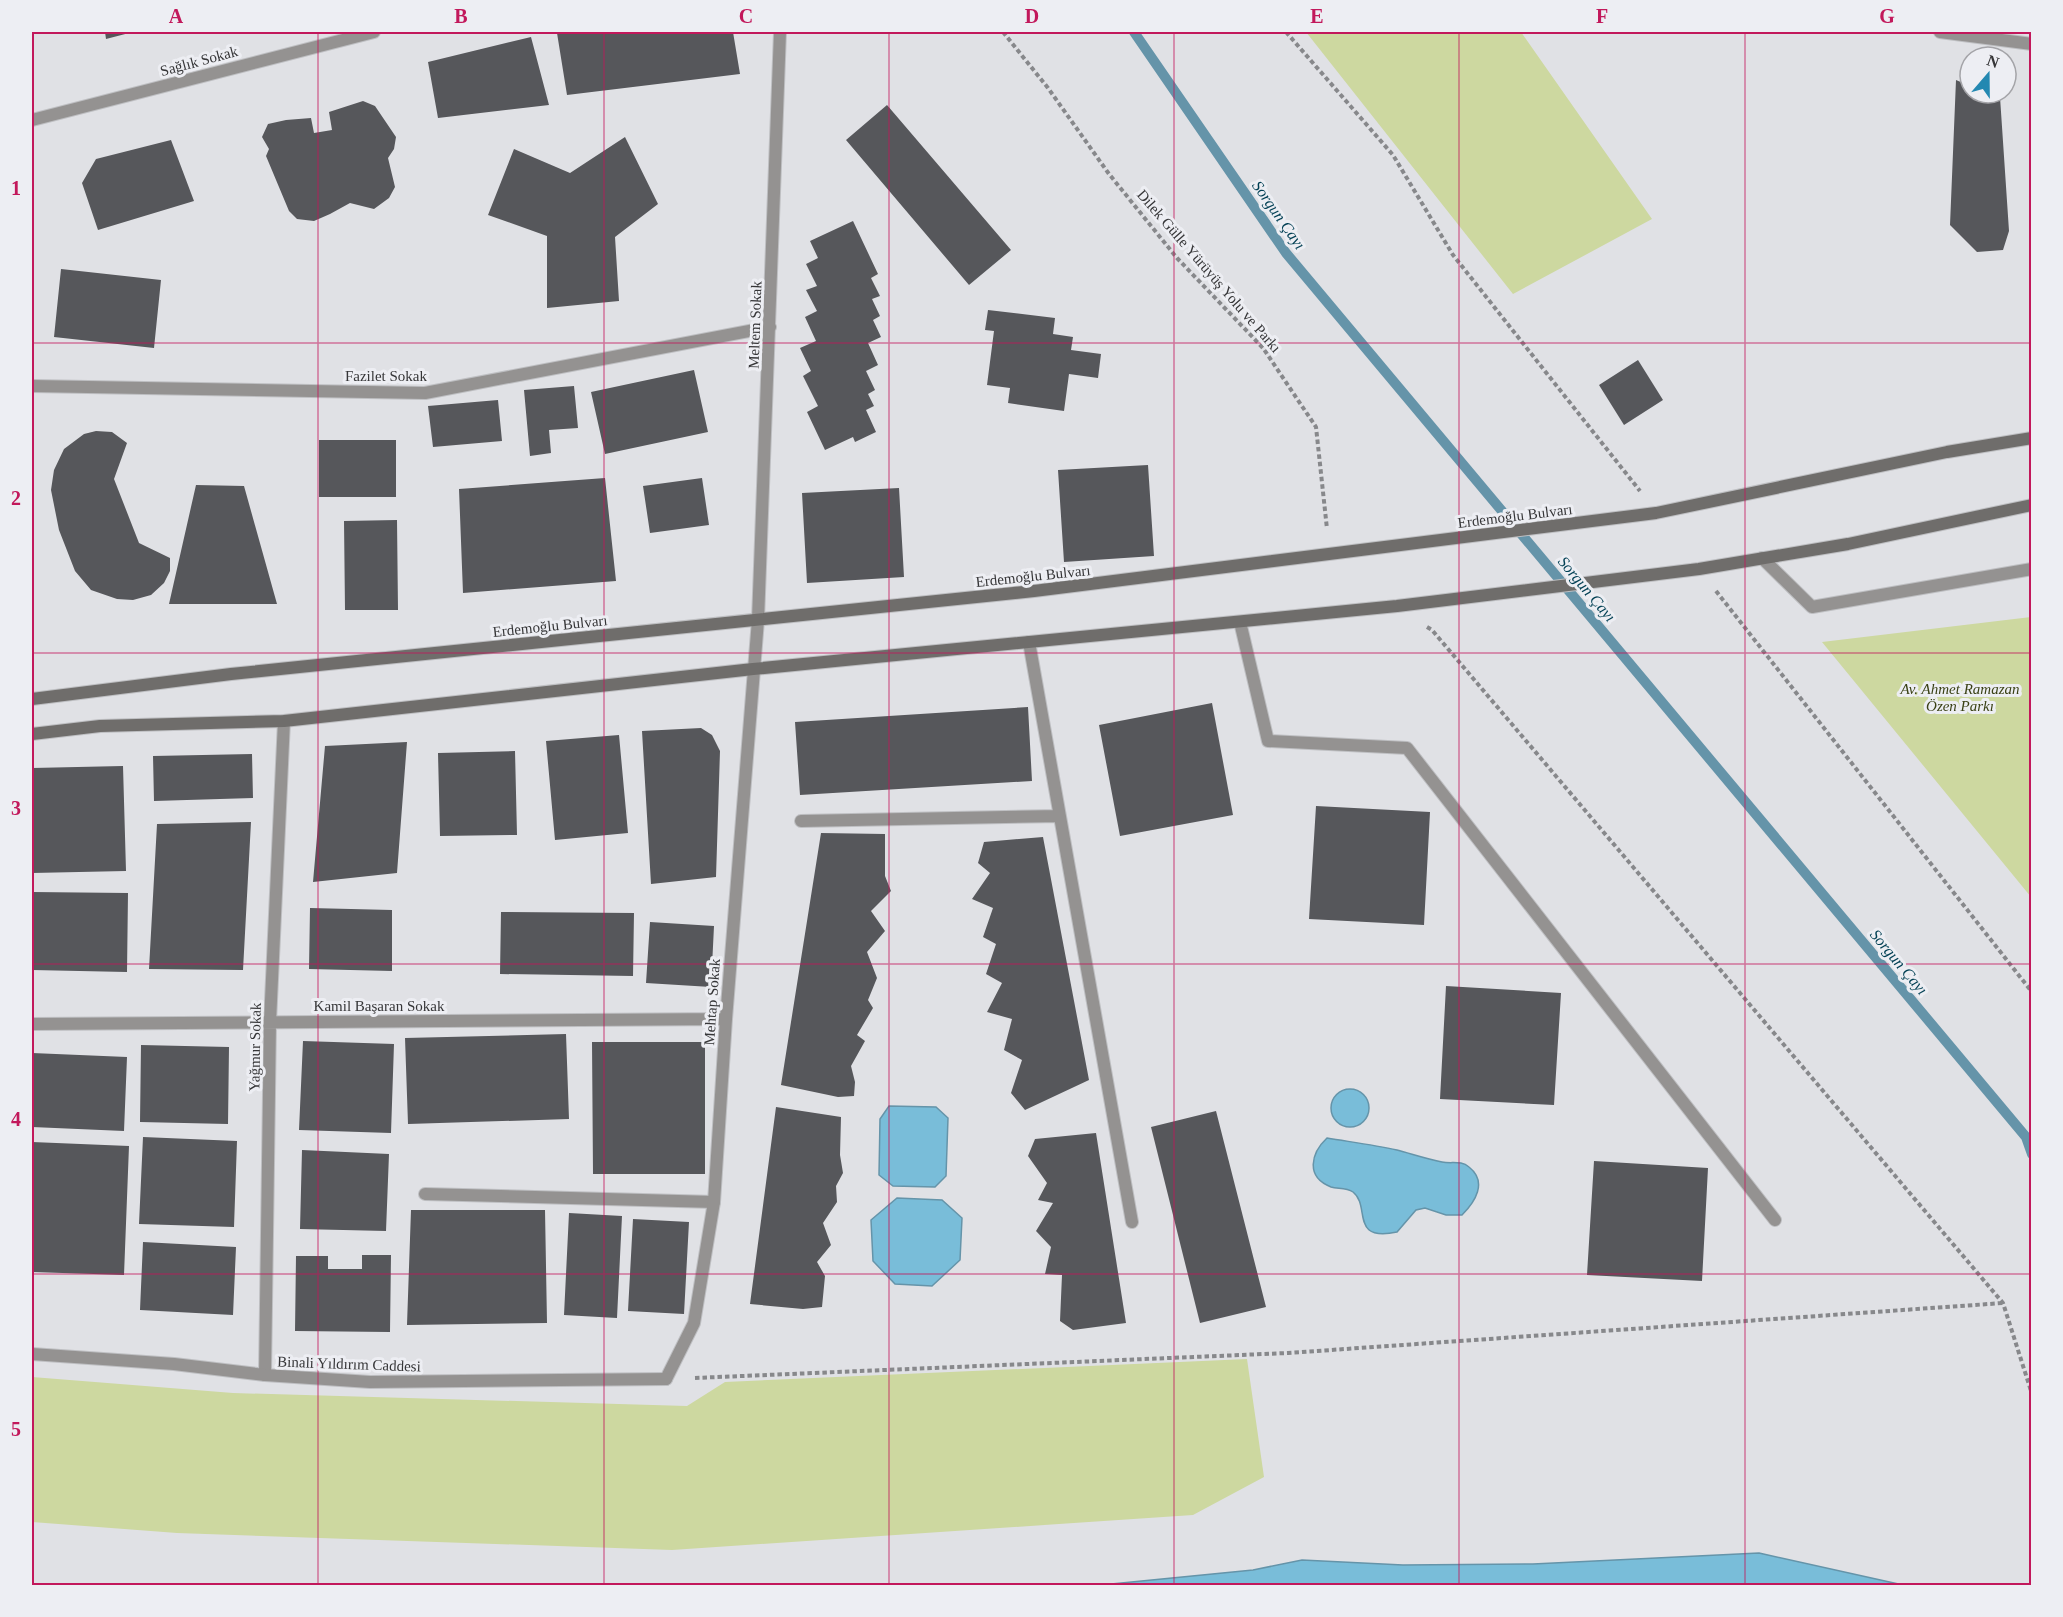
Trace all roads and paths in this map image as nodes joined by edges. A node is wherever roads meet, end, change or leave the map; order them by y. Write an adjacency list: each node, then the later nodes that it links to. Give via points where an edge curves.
1 (374, 32): 7 (street, Sağlık Sokak)
2 (780, 32): 8 (street, Meltem Sokak)
3 (1003, 32): 13 (path, Dilek Gülle Yürüyüş Yolu ve Parkı, via 1170,249 1263,348 1316,427)
4 (1286, 32): 12 (path, via 1394,155 1453,255)
5 (1940, 32): 6 (street)
6 (2031, 44)
7 (32, 120)
8 (770, 327): 9 (street, Fazilet Sokak, via 425,393); 18 (street, Meltem Sokak)
9 (32, 386)
10 (2031, 438): 12 (main road, Erdemoğlu Bulvarı)
11 (2031, 505): 14 (main road)
12 (1656, 513): 13 (main road, Erdemoğlu Bulvarı)
13 (1330, 554): 18 (main road, Erdemoğlu Bulvarı, via 1046,590)
14 (1762, 558): 15 (main road); 16 (street, via 1812,607)
15 (1699, 569): 17 (main road); 27 (path)
16 (2031, 569)
17 (1397, 606): 19 (main road); 35 (path, via 1432,630)
18 (758, 620): 21 (street, Mehtap Sokak); 22 (main road, Erdemoğlu Bulvarı, via 231,674)
19 (1240, 622): 20 (main road); 33 (street, via 1268,741 1407,748)
20 (1029, 642): 21 (main road); 25 (street)
21 (753, 669): 23 (main road); 28 (street, Mehtap Sokak)
22 (32, 699)
23 (284, 721): 24 (main road, via 100,726); 29 (street, Yağmur Sokak)
24 (32, 734)
25 (1060, 816): 26 (street); 34 (street)
26 (801, 821)
27 (2031, 992)
28 (726, 1019): 29 (street, Kamil Başaran Sokak); 32 (street, Mehtap Sokak)
29 (270, 1022): 30 (street, Kamil Başaran Sokak); 37 (street, Yağmur Sokak)
30 (32, 1024)
31 (425, 1194): 32 (street)
32 (714, 1202): 38 (street, Mehtap Sokak, via 694,1323)
33 (1775, 1220)
34 (1132, 1222)
35 (2003, 1303): 38 (path, via 1288,1353); 39 (path)
36 (32, 1353): 37 (street, Binali Yıldırım Caddesi)
37 (265, 1375): 38 (street, Binali Yıldırım Caddesi, via 381,1382)
38 (666, 1379)
39 (2031, 1394)

